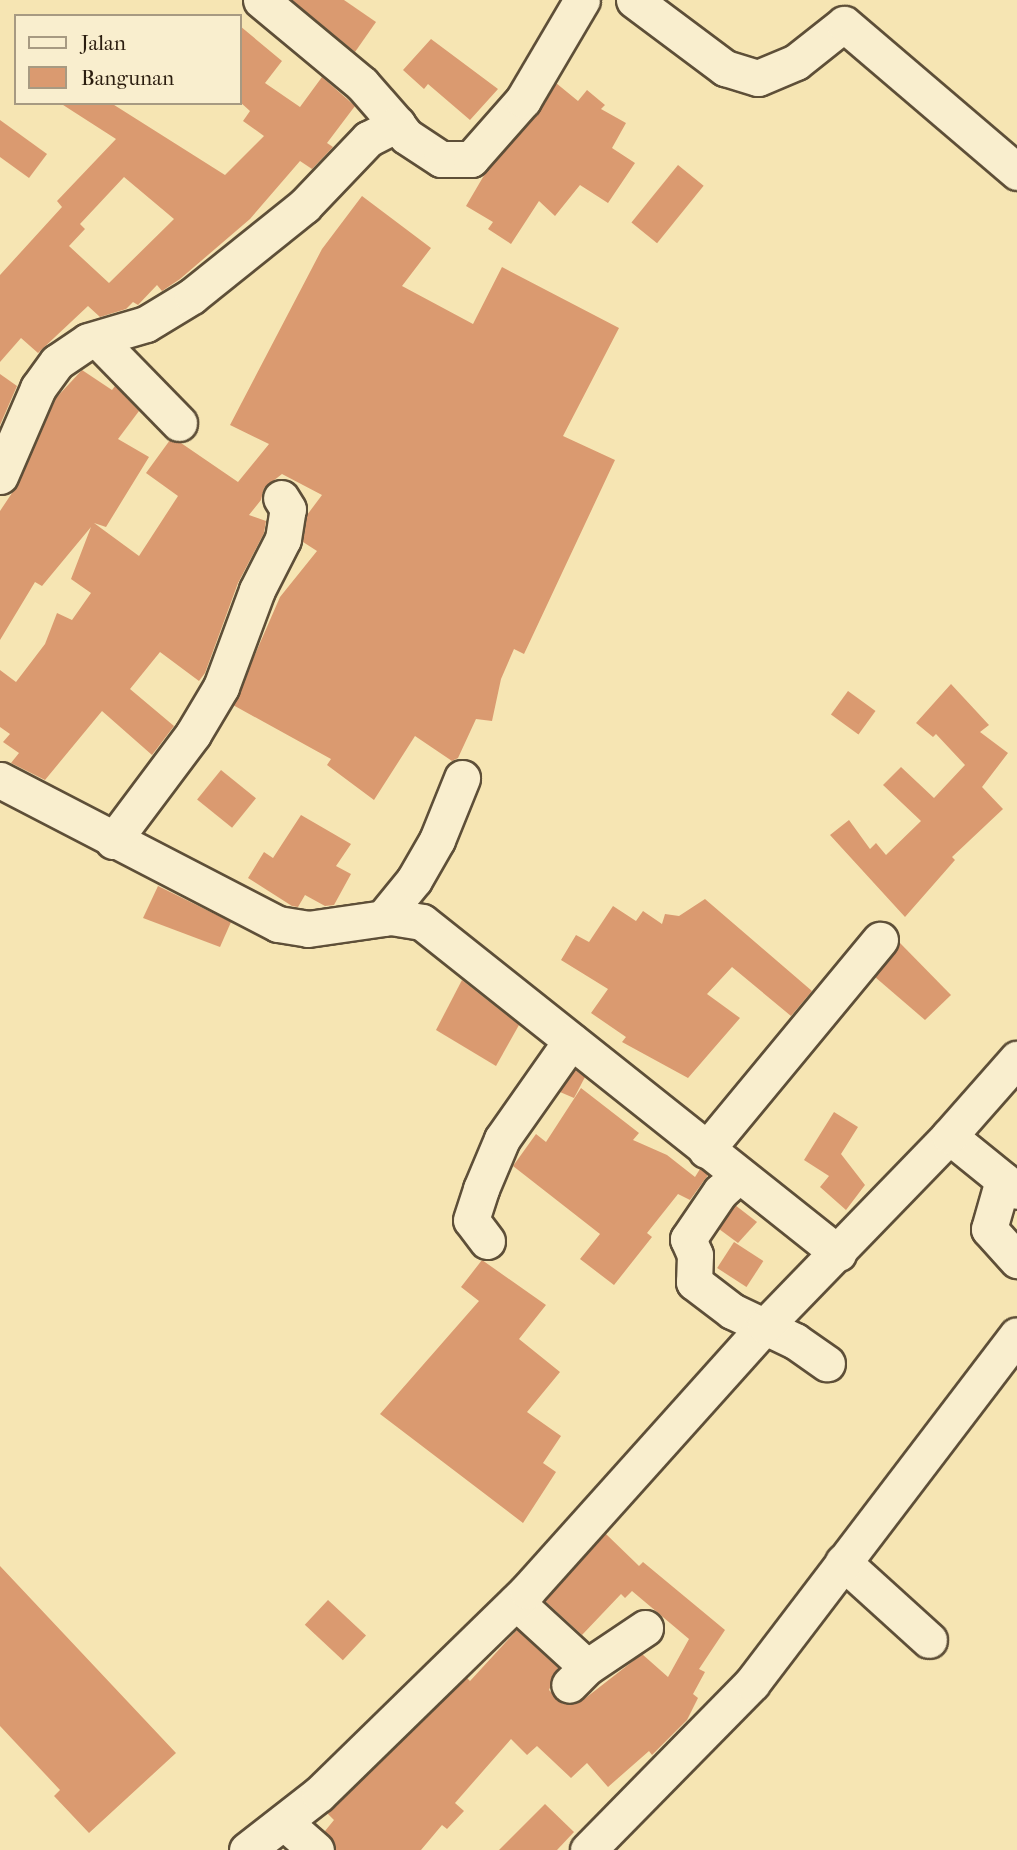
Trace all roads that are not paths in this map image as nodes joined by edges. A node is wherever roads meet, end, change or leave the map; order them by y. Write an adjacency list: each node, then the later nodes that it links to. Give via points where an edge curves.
1 (261, 0): 5 (street, via 362,84)
2 (582, 0): 5 (street, via 523,100 471,159 441,159 406,136)
3 (634, 0): 4 (street, via 725,68 758,78 796,62)
4 (840, 12): 6 (street)
5 (397, 124): 7 (street, via 368,139 304,206 192,296 146,324)
6 (1017, 172)
7 (98, 340): 8 (street); 9 (street, via 57,362 46,376)
8 (179, 423)
9 (0, 476)
10 (281, 498): 13 (street, via 288,509 283,539 257,590 221,687 193,734)
11 (462, 778): 14 (street, via 437,840 414,880)
12 (0, 780): 13 (street)
13 (113, 841): 14 (street, via 228,902 293,929)
14 (383, 918): 16 (street, via 422,922)
15 (880, 940): 19 (street)
16 (571, 1041): 19 (street); 22 (street, via 502,1139 471,1220)
17 (1017, 1059): 18 (street)
18 (948, 1136): 21 (street); 23 (street)
19 (706, 1150): 20 (street)
20 (739, 1175): 23 (street); 25 (street, via 720,1192 688,1239 695,1255 694,1282 732,1311)
21 (1010, 1185): 24 (street, via 989,1230)
22 (487, 1241)
23 (838, 1253): 25 (street)
24 (1017, 1260)
25 (765, 1326): 27 (street); 29 (street)
26 (1017, 1335): 28 (street)
27 (827, 1363)
28 (844, 1562): 31 (street); 35 (street, via 752,1683)
29 (516, 1602): 30 (street, via 578,1676); 32 (street, via 356,1760)
30 (645, 1628)
31 (929, 1640)
32 (285, 1822): 33 (street); 34 (street)
33 (247, 1850)
34 (316, 1850)
35 (588, 1850)

